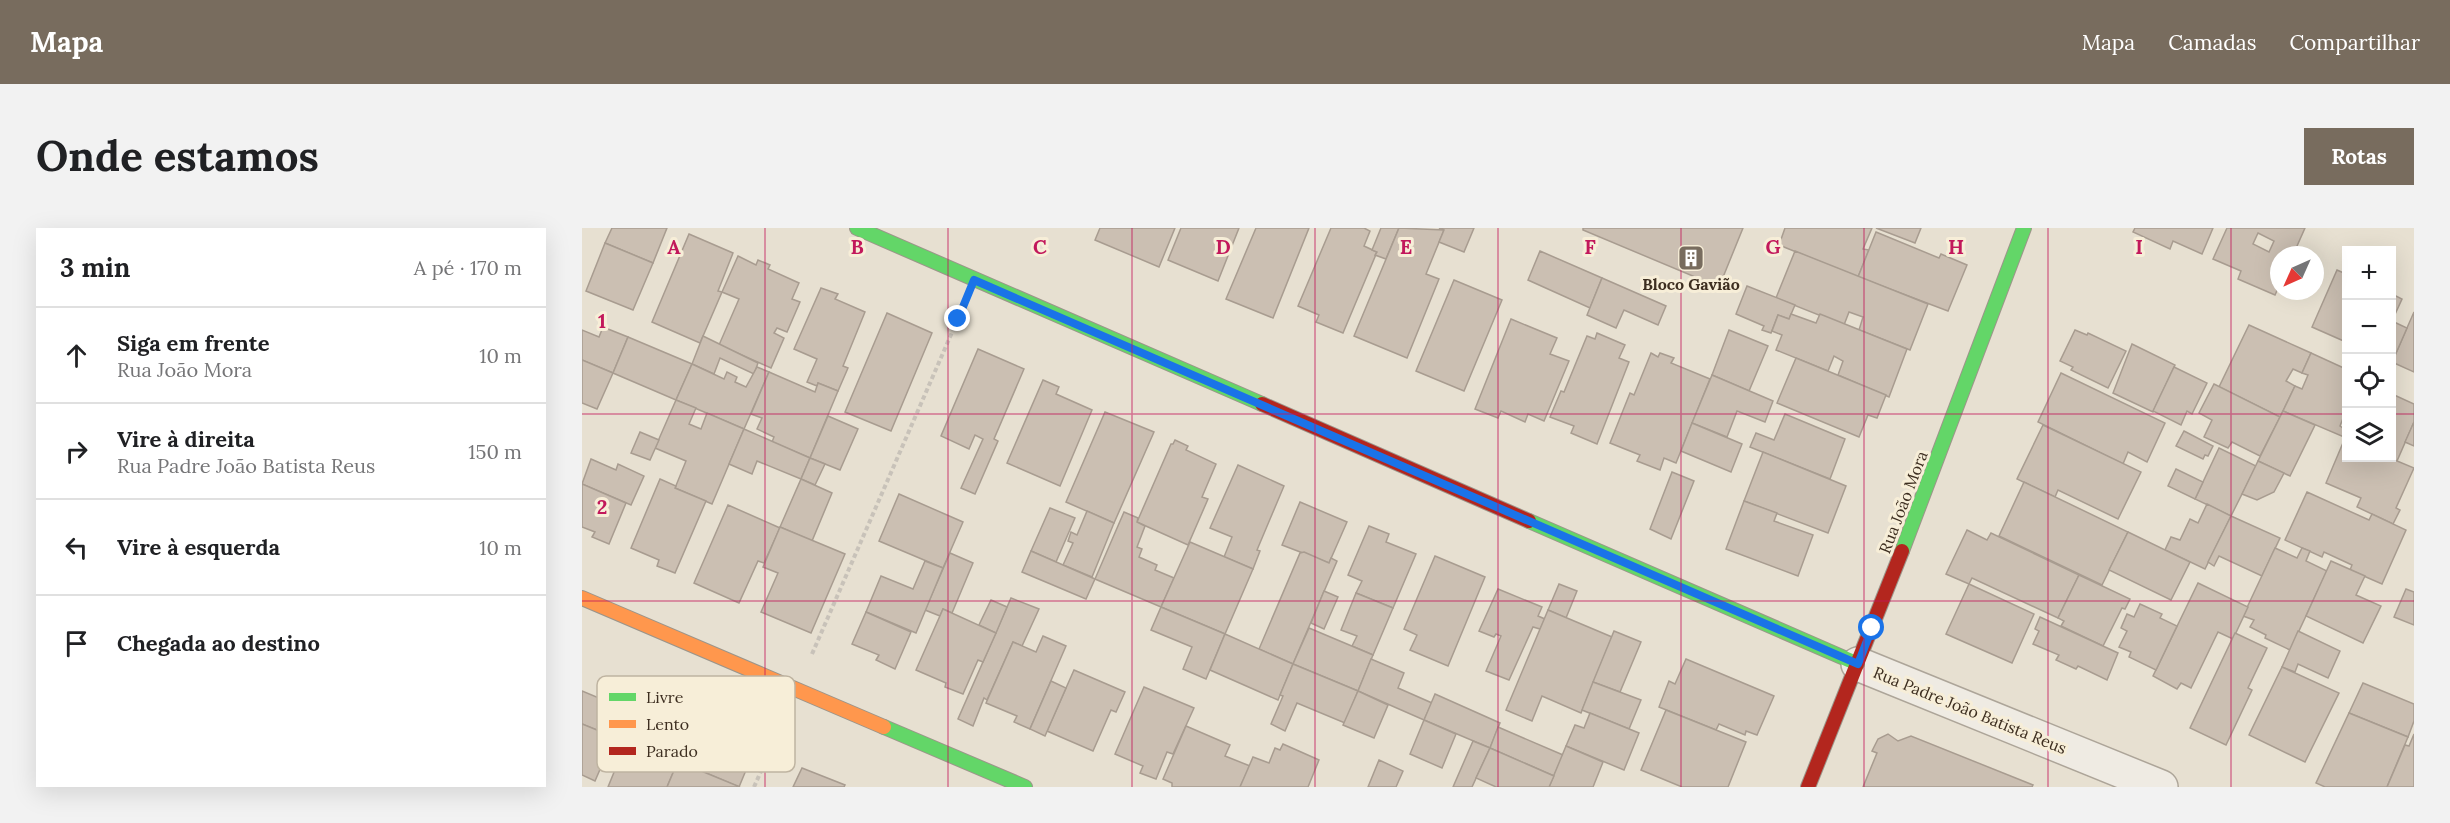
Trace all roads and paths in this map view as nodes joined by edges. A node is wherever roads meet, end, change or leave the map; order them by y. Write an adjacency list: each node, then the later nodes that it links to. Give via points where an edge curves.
1 (857, 228): 3 (street, Rua Padre João Batista Reus)
2 (2024, 228): 5 (street, Rua João Mora)
3 (974, 280): 5 (street, Rua Padre João Batista Reus); 7 (path)
4 (582, 598): 6 (street)
5 (1858, 664): 12 (street, Rua João Mora); 13 (street, Rua Padre João Batista Reus)
6 (766, 676)
7 (797, 689): 8 (path); 11 (street)
8 (795, 694)
9 (761, 772): 10 (path)
10 (754, 787)
11 (1025, 787)
12 (1808, 787)
13 (2161, 787)

